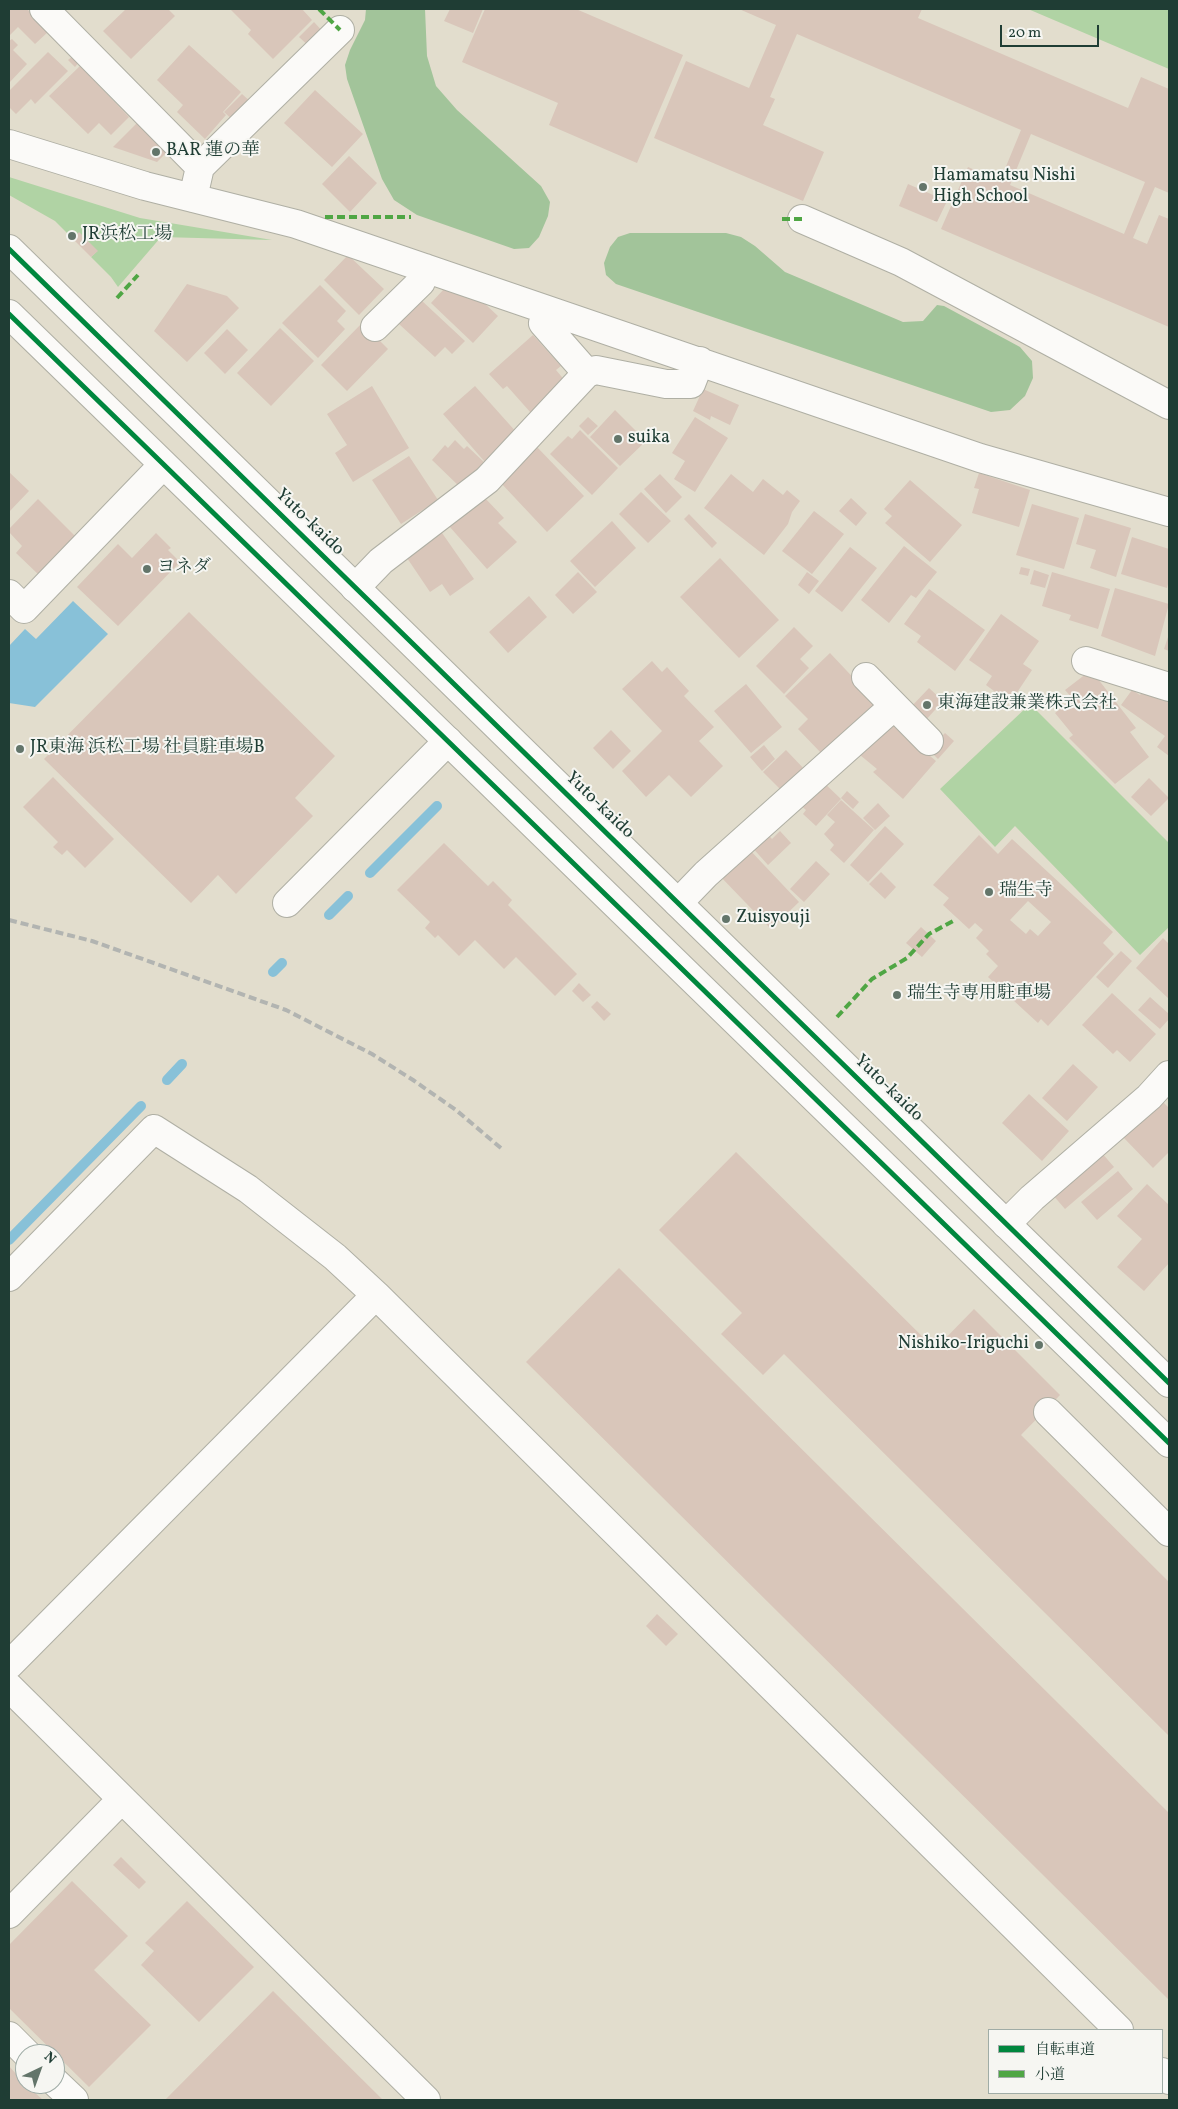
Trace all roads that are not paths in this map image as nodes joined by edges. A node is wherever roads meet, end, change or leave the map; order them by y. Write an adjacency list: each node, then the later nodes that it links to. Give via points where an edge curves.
1 (44, 9): 4 (main road)
2 (340, 30): 4 (main road)
3 (9, 144): 5 (main road)
4 (200, 167): 5 (main road)
5 (193, 198): 8 (main road, via 296,224)
6 (802, 219): 14 (main road, via 902,262)
7 (9, 249): 17 (main road, Yuto-kaido)
8 (426, 268): 9 (main road); 11 (main road, via 421,282)
9 (547, 310): 12 (main road); 13 (main road, via 542,323)
10 (9, 314): 15 (main road)
11 (375, 328)
12 (700, 362): 13 (main road, via 691,384 666,384 596,370); 16 (main road, via 995,463)
13 (587, 373): 17 (main road, via 487,480 381,561)
14 (1169, 405)
15 (164, 465): 18 (main road, via 24,608); 24 (main road)
16 (1169, 512)
17 (355, 588): 26 (main road, Yuto-kaido)
18 (9, 594)
19 (1086, 661): 21 (main road)
20 (866, 677): 22 (main road)
21 (1169, 687)
22 (894, 706): 23 (main road); 26 (main road, via 706,874)
23 (929, 740)
24 (448, 741): 25 (main road); 33 (main road)
25 (287, 903)
26 (678, 903): 28 (main road, Yuto-kaido)
27 (1169, 1075): 28 (main road, via 1149,1097)
28 (1006, 1224): 31 (main road, Yuto-kaido)
29 (9, 1277): 30 (main road, via 154,1129 255,1195)
30 (376, 1294): 35 (main road); 39 (main road)
31 (1169, 1383)
32 (1048, 1412): 34 (main road)
33 (1169, 1443)
34 (1169, 1532)
35 (9, 1665)
36 (9, 1687): 37 (main road)
37 (122, 1799): 38 (main road); 40 (main road)
38 (9, 1914)
39 (1118, 2029)
40 (426, 2100)

